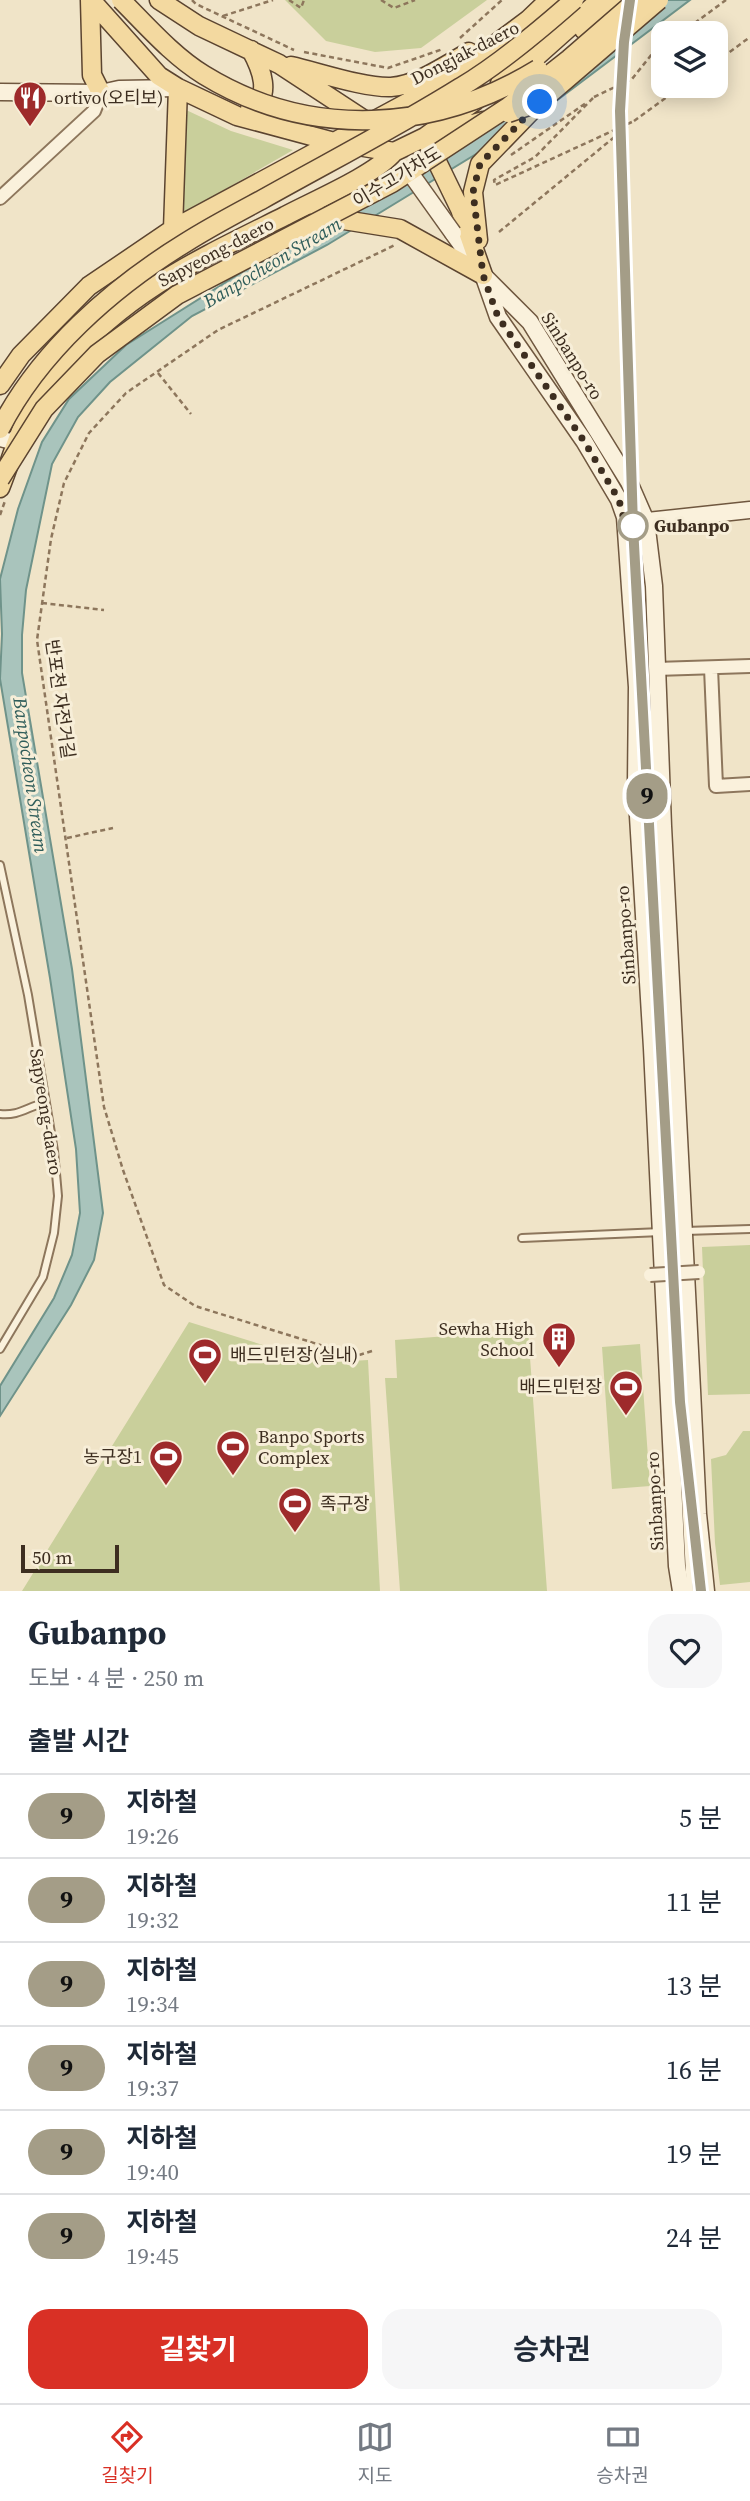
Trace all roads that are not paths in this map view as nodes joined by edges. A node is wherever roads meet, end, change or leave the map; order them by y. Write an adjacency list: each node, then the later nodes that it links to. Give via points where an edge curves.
1 (90, 0): 13 (main road, via 141,58); 15 (main road, via 92,75)
2 (121, 0): 7 (main road, Dongjak-daero, bridge, via 172,51 204,75 276,107 328,119 393,120 451,108 507,88 538,69)
3 (159, 0): 11 (main road, Dongjak-daero, via 199,26)
4 (549, 0): 10 (main road, Dongjak-daero)
5 (574, 0): 27 (main road, bridge, via 463,86 184,243 136,277 59,347)
6 (600, 0): 20 (main road)
7 (619, 0)
8 (637, 0): 29 (main road, 이수고가차도, bridge, via 508,107 438,153 392,183 177,295 97,354 44,409)
9 (659, 0): 16 (main road, bridge)
10 (528, 20): 12 (main road, Dongjak-daero, via 414,81 391,87); 18 (main road, Dongjak-daero, via 442,84)
11 (251, 50): 12 (main road, Dongjak-daero); 17 (main road, via 263,76 262,94 255,107)
12 (279, 64): 18 (main road, Dongjak-daero)
13 (178, 88): 15 (main road); 17 (main road); 24 (main road)
14 (0, 92): 15 (main road)
15 (101, 93): 22 (street, via 94,111)
16 (540, 102): 20 (main road, bridge); 25 (main road, via 480,164 473,192)
17 (237, 116): 19 (main road)
18 (371, 124): 19 (main road, Dongjak-daero); 21 (main road, Dongjak-daero)
19 (334, 142): 21 (main road); 24 (main road, Sapyeong-daero)
20 (429, 144): 21 (main road); 25 (main road, via 460,209)
21 (389, 157): 23 (main road, Sapyeong-daero); 25 (main road, Sinbanpo-ro, bridge, via 408,170)
22 (0, 198)
23 (287, 214): 25 (main road, via 334,218 398,237); 28 (main road, Sapyeong-daero, via 181,268 134,299 85,340 36,397)
24 (173, 229): 26 (main road, Sapyeong-daero, via 89,286)
25 (483, 275): 32 (main road, Sinbanpo-ro, via 530,322 629,482); 33 (main road, Sinbanpo-ro, via 498,317 584,441 619,500)
26 (2, 378)
27 (0, 429)
28 (8, 440): 30 (main road, Sapyeong-daero)
29 (0, 479)
30 (0, 488)
31 (750, 510): 32 (main road)
32 (646, 521): 33 (main road); 36 (main road, Sinbanpo-ro, via 654,586)
33 (625, 524): 37 (main road, Sinbanpo-ro)
34 (750, 666): 35 (street)
35 (711, 668): 36 (street); 38 (street, via 716,786)
36 (656, 672): 41 (main road, Sinbanpo-ro); 43 (lane, via 650,729)
37 (637, 687): 40 (lane, via 648,738); 42 (main road, Sinbanpo-ro, via 636,783)
38 (750, 784)
39 (0, 865): 44 (lane, Sapyeong-daero)
40 (658, 992): 42 (lane); 47 (lane)
41 (673, 1013): 43 (lane); 47 (main road, Sinbanpo-ro)
42 (651, 1029): 47 (main road, Sinbanpo-ro)
43 (665, 1066): 47 (lane)
44 (44, 1103): 45 (lane, via 15,1115); 51 (lane, Sapyeong-daero, via 58,1196 54,1233 43,1277)
45 (0, 1114)
46 (750, 1229): 47 (lane)
47 (672, 1232): 48 (lane); 52 (main road, Sinbanpo-ro); 53 (lane); 54 (lane); 55 (main road, Sinbanpo-ro)
48 (522, 1238)
49 (699, 1272): 50 (street, bridge)
50 (650, 1275)
51 (0, 1349)
52 (681, 1591)
53 (690, 1591)
54 (699, 1591)
55 (706, 1591)

